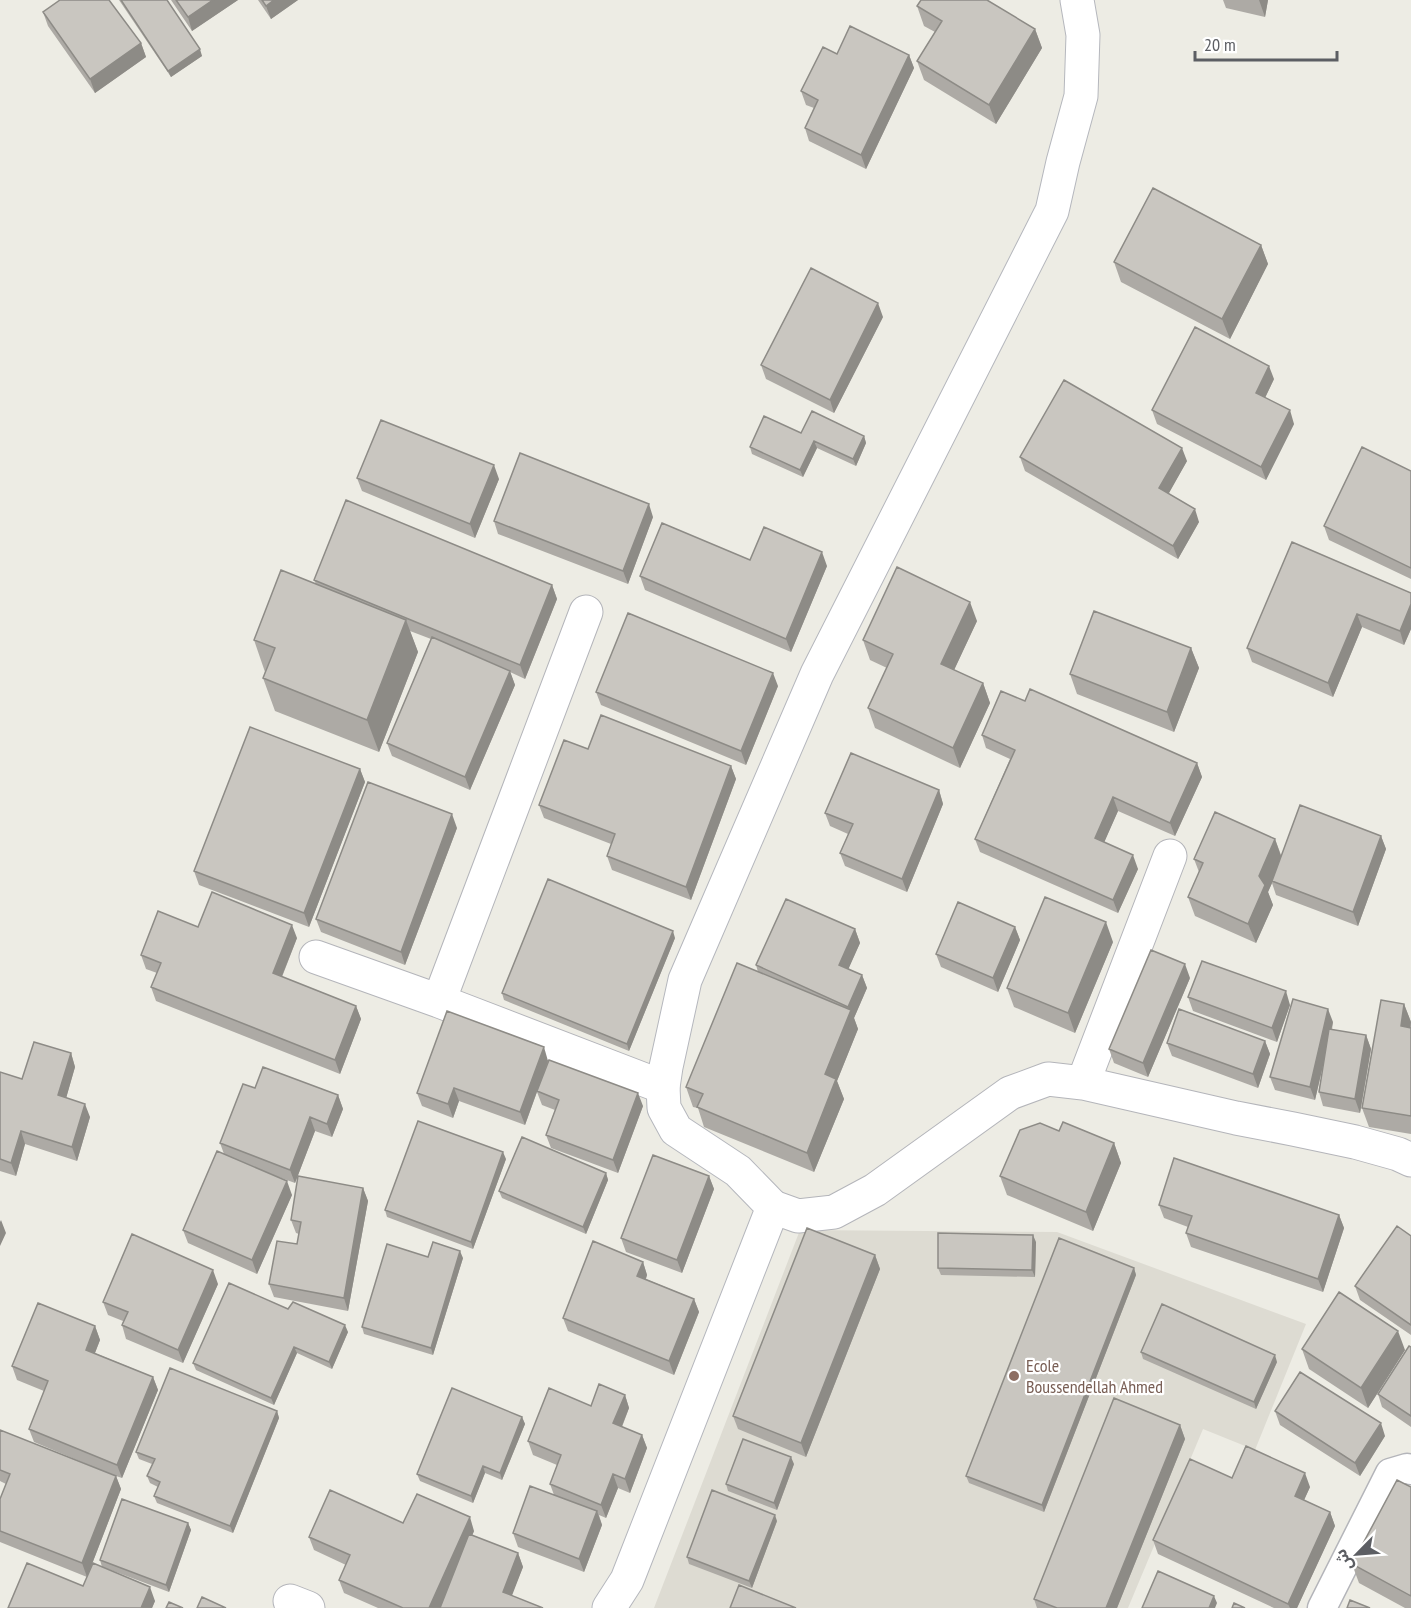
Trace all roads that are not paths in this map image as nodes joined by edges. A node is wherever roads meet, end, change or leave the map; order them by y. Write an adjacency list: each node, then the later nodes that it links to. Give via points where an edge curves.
1 (1077, 0): 7 (street, via 1083,35 1081,96 1053,211 817,674 685,980)
2 (586, 612): 5 (street)
3 (1170, 856): 6 (street)
4 (316, 957): 5 (street)
5 (439, 1002): 7 (street)
6 (1083, 1083): 8 (street, via 1355,1142); 9 (street, via 1048,1079 1010,1092 875,1190 834,1212 798,1216)
7 (663, 1087): 9 (street, via 664,1108 676,1130 738,1171)
8 (1411, 1160)
9 (773, 1207): 11 (street, via 627,1580)
10 (1411, 1470): 12 (lane, via 1390,1473)
11 (609, 1608)
12 (1322, 1608)

